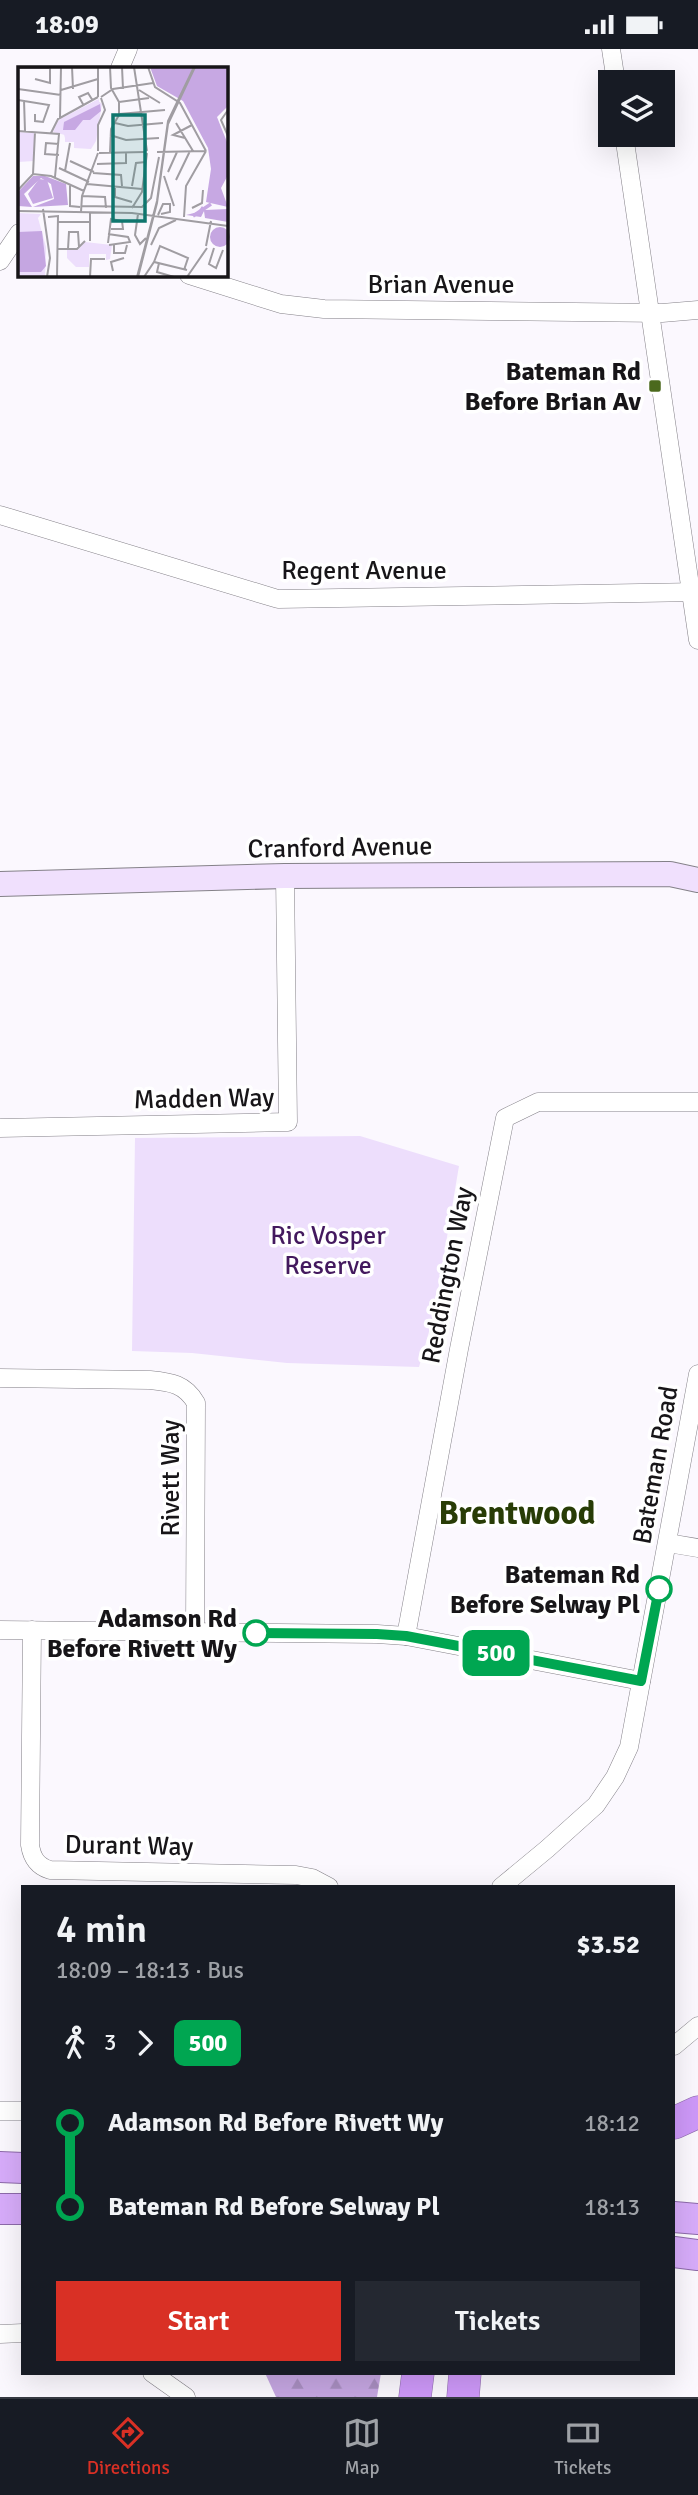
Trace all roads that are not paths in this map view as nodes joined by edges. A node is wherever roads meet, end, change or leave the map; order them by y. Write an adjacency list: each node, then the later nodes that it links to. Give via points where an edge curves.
1 (128, 49): 3 (street)
2 (611, 49): 4 (street)
3 (120, 67)
4 (614, 70)
5 (626, 147): 10 (street)
6 (18, 234): 7 (street)
7 (0, 261)
8 (195, 277): 10 (street, Brian Avenue, via 281,304 324,309)
9 (698, 310): 10 (street, Brian Avenue)
10 (651, 313): 12 (street)
11 (0, 515): 12 (street, Regent Avenue, via 278,599)
12 (695, 592): 13 (street)
13 (698, 640)
14 (698, 865): 15 (main road, Cranford Avenue)
15 (670, 874): 16 (main road, Cranford Avenue); 17 (main road, Cranford Avenue)
16 (285, 876): 18 (main road, Cranford Avenue); 20 (street, Madden Way, via 288,1122)
17 (698, 880)
18 (4, 882)
19 (698, 1103): 28 (street, Reddington Way, via 538,1102 505,1118)
20 (0, 1128)
21 (698, 1374): 23 (street, Bateman Road)
22 (0, 1378): 27 (street, Rivett Way, via 150,1380 173,1382 188,1390 196,1403)
23 (668, 1542): 24 (street); 29 (street, Bateman Road)
24 (698, 1548)
25 (0, 1629): 26 (street)
26 (32, 1630): 27 (street); 30 (street, Durant Way, via 30,1845 42,1868 296,1875)
27 (195, 1632): 28 (street)
28 (406, 1636): 29 (street)
29 (641, 1681): 31 (street, Bateman Road, via 629,1747 615,1777 596,1805)
30 (325, 1885)
31 (503, 1885)
32 (698, 2026): 33 (street)
33 (675, 2045)
34 (0, 2111): 35 (street)
35 (21, 2111)
36 (698, 2112): 37 (highway)
37 (675, 2123)
38 (0, 2167): 39 (highway)
39 (21, 2168)
40 (0, 2209): 41 (highway)
41 (21, 2209)
42 (675, 2217): 43 (highway)
43 (698, 2219)
44 (675, 2252): 45 (highway)
45 (698, 2255)
46 (21, 2333): 47 (street)
47 (0, 2334)
48 (155, 2375): 52 (street)
49 (418, 2375): 53 (highway)
50 (447, 2375): 54 (highway)
51 (465, 2375): 55 (highway)
52 (184, 2395)
53 (415, 2397)
54 (445, 2397)
55 (463, 2397)

